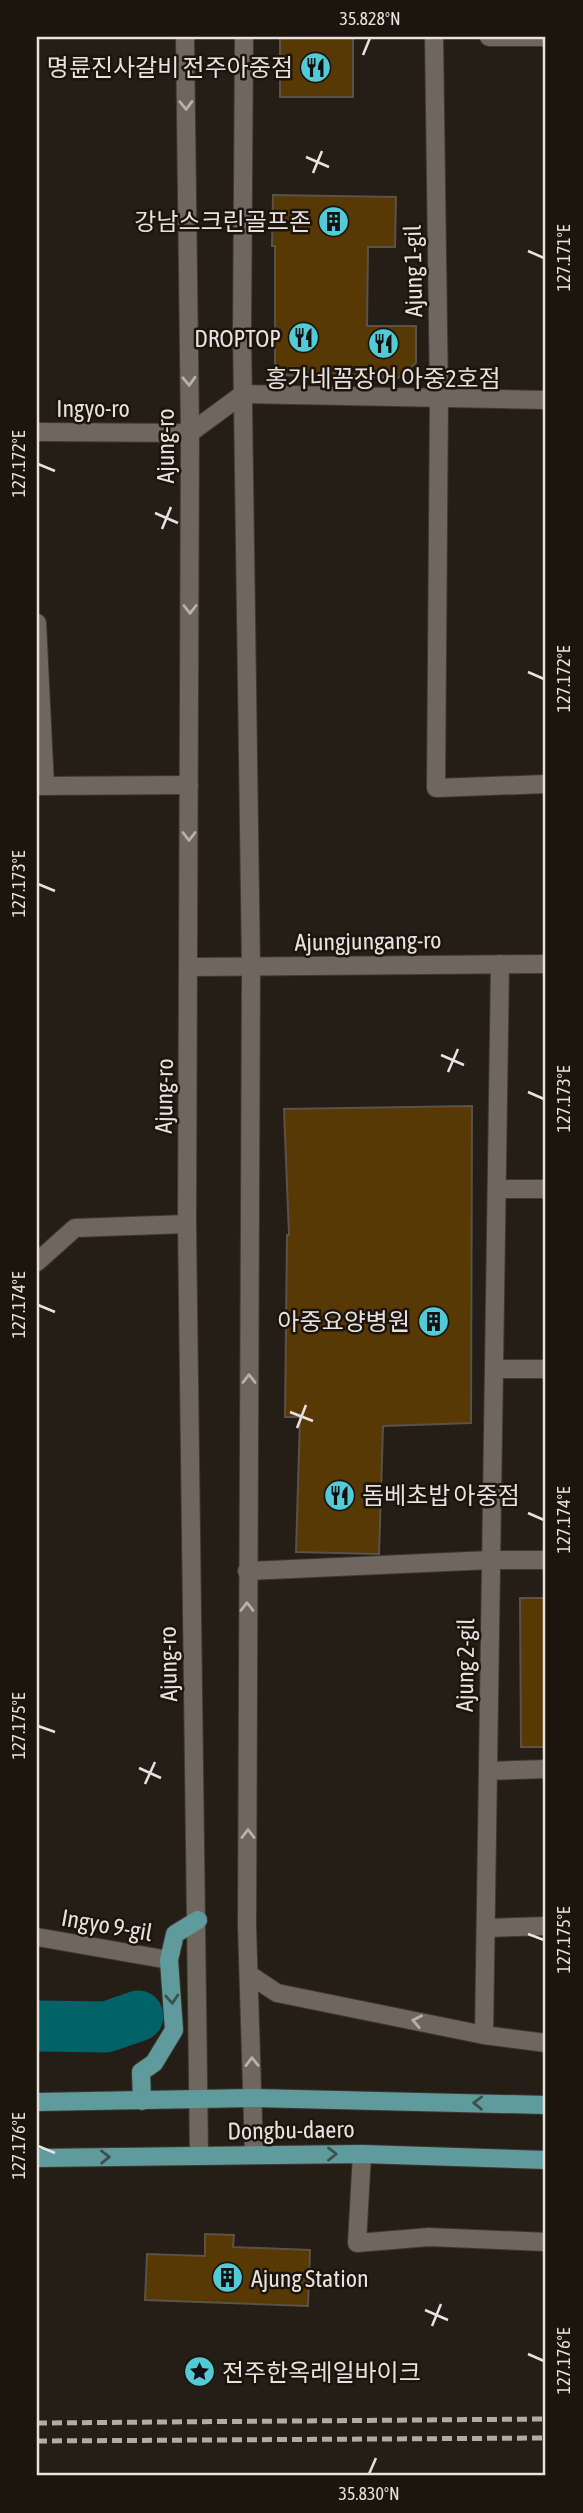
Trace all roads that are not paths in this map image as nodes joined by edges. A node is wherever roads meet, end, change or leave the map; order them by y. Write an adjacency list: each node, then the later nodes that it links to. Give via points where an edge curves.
1 (185, 37): 10 (street, Ajung-ro, one-way to 10)
2 (244, 37): 6 (street)
3 (434, 37): 7 (street, Ajung 1-gil)
4 (489, 37): 5 (street)
5 (546, 37)
6 (243, 394): 7 (street); 10 (street); 18 (street)
7 (439, 397): 8 (street); 13 (street, Ajung 1-gil, via 436,788)
8 (546, 400)
9 (37, 432): 10 (street, Ingyo-ro)
10 (190, 433): 12 (street, Ajung-ro, one-way to 12)
11 (37, 623): 14 (street)
12 (189, 785): 14 (street); 17 (street, Ajung-ro, one-way to 17)
13 (546, 785)
14 (41, 786)
15 (500, 964): 16 (street, Ajungjungang-ro); 18 (street, Ajungjungang-ro); 19 (street, Ajung 2-gil)
16 (546, 964)
17 (190, 967): 18 (street, Ajungjungang-ro); 21 (street, Ajung-ro)
18 (251, 967): 27 (street, one-way to 18)
19 (497, 1189): 20 (street); 23 (street, Ajung 2-gil)
20 (546, 1189)
21 (187, 1224): 22 (street, via 75,1228); 30 (street, Ajung-ro)
22 (37, 1262)
23 (494, 1368): 24 (street); 25 (street, Ajung 2-gil)
24 (546, 1369)
25 (491, 1560): 26 (street); 27 (street); 29 (street, Ajung 2-gil)
26 (546, 1560)
27 (247, 1571): 35 (street, one-way to 27)
28 (546, 1769): 29 (street)
29 (488, 1771): 32 (street, Ajung 2-gil)
30 (198, 1920): 34 (main road, via 175,1934); 39 (street, Ajung-ro)
31 (546, 1926): 32 (street)
32 (486, 1928): 36 (street, Ajung 2-gil)
33 (37, 1937): 34 (street, Ingyo 9-gil)
34 (169, 1960): 40 (main road, one-way to 40, via 174,2030 154,2063 141,2073)
35 (250, 1975): 36 (street, one-way to 35, via 277,1993); 38 (street, one-way to 35)
36 (484, 2035): 37 (street)
37 (546, 2043)
38 (253, 2098): 39 (main road, Dongbu-daero); 42 (main road, Dongbu-daero, one-way to 38); 43 (street)
39 (200, 2100): 40 (main road, Dongbu-daero); 45 (street, Ajung-ro)
40 (142, 2101): 41 (main road, Dongbu-daero)
41 (37, 2102)
42 (546, 2105)
43 (254, 2154): 44 (main road, Dongbu-daero, one-way to 44); 45 (main road, Dongbu-daero)
44 (362, 2154): 47 (main road, Dongbu-daero); 48 (street, via 357,2243 429,2237)
45 (199, 2156): 46 (main road, Dongbu-daero, one-way to 45)
46 (37, 2158)
47 (546, 2160)
48 (546, 2242)

